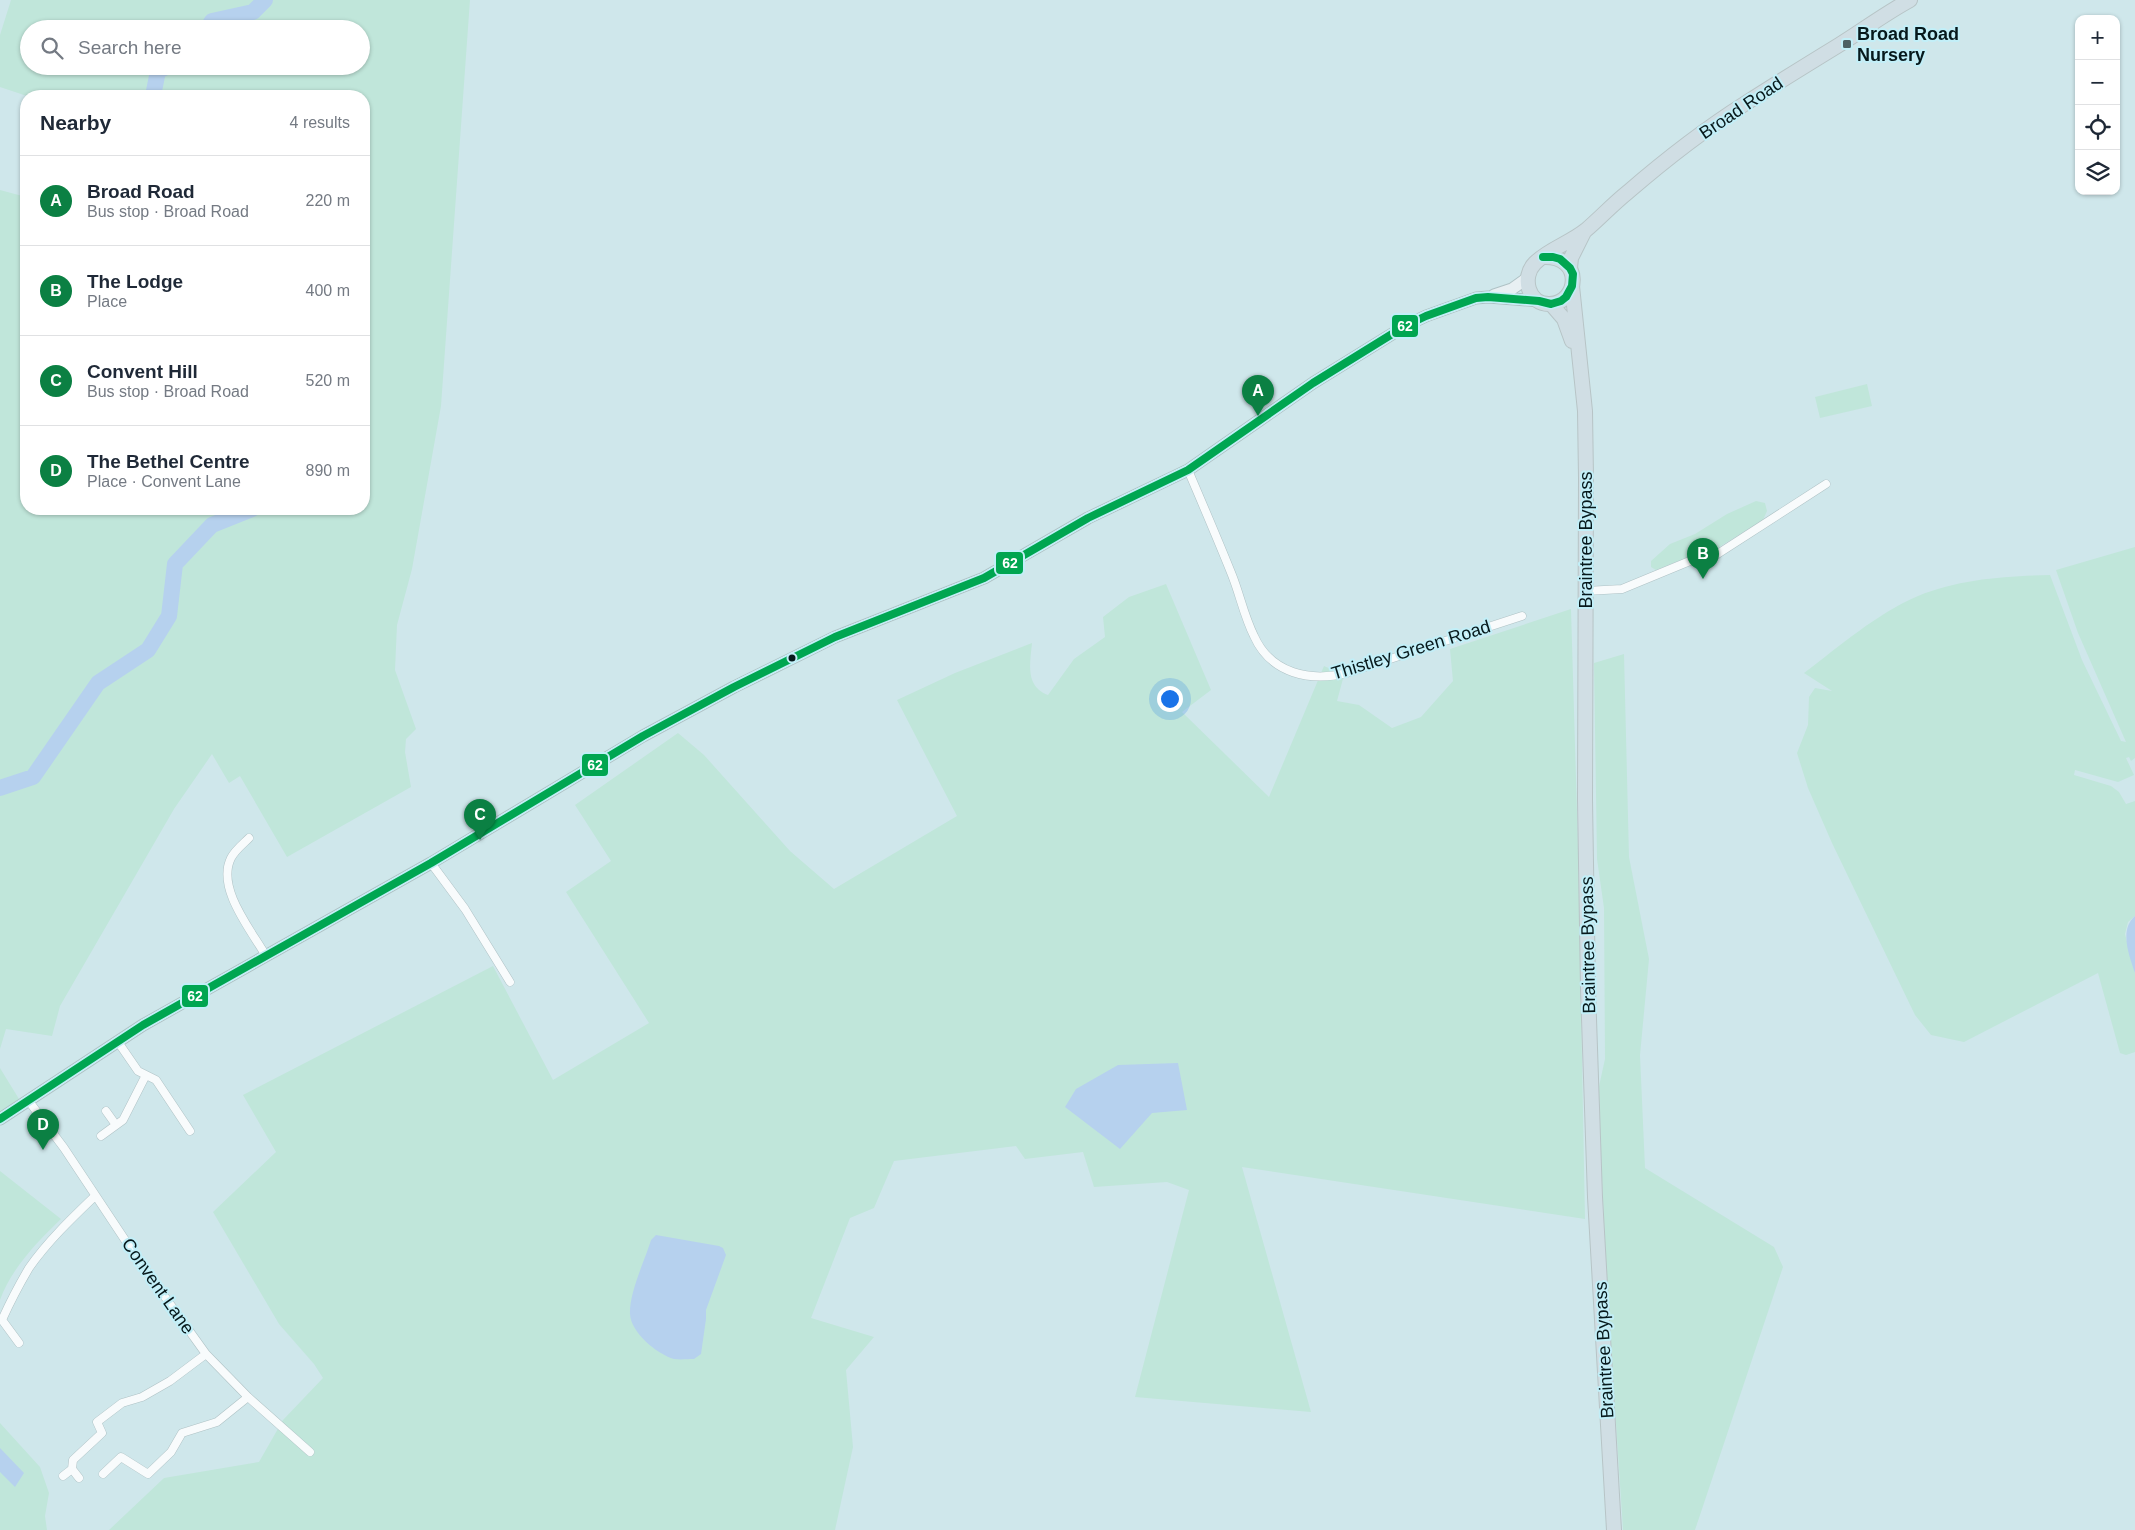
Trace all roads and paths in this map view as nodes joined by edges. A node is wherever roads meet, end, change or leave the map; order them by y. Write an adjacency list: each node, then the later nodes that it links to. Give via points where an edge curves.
1 (1910, 0): 2 (highway, Broad Road, via 1727,115 1647,175)
2 (1584, 232): 3 (highway, Broad Road); 4 (highway, Broad Road, via 1571,258)
3 (1543, 257): 4 (highway, via 1560,259); 5 (highway, Broad Road, via 1532,266)
4 (1570, 268): 6 (highway, Broad Road)
5 (1526, 279): 7 (main road, Broad Road, via 1512,289); 8 (highway, via 1532,296)
6 (1572, 286): 8 (highway, via 1566,297); 9 (highway, Braintree Bypass)
7 (1488, 297): 8 (main road, Broad Road); 10 (main road, Broad Road, via 1453,305 1405,326 1313,383)
8 (1545, 303): 9 (highway, Braintree Bypass, via 1564,319)
9 (1578, 361): 12 (highway, Braintree Bypass, via 1585,411)
10 (1188, 470): 13 (street, Thistley Green Road, via 1254,636 1268,657 1293,672 1330,677); 15 (main road, Broad Road, via 1088,518 984,578 858,626 734,687 643,736)
11 (1826, 484): 12 (street, via 1716,555 1702,556 1622,588)
12 (1586, 591): 35 (highway, Braintree Bypass, via 1589,1007 1595,1197)
13 (1522, 616)
14 (249, 838): 16 (street, via 232,856 228,886)
15 (431, 863): 16 (main road, Broad Road); 17 (street, via 465,909)
16 (266, 956): 18 (main road, Broad Road)
17 (510, 982)
18 (118, 1042): 19 (street, via 138,1070); 20 (main road, Broad Road)
19 (146, 1075): 23 (street, via 123,1120); 24 (street, via 156,1080)
20 (28, 1100): 22 (main road, Broad Road); 26 (street, Convent Lane)
21 (106, 1111): 23 (street)
22 (0, 1119)
23 (116, 1125): 25 (street)
24 (190, 1131)
25 (100, 1136)
26 (95, 1196): 27 (street, via 30,1267 17,1289 2,1320); 28 (street, Convent Lane)
27 (19, 1344)
28 (206, 1354): 29 (street, Convent Lane); 31 (street, via 170,1381 142,1397 122,1403 97,1422 102,1433 74,1460)
29 (248, 1397): 30 (street, Convent Lane); 32 (street, via 217,1422 182,1433 171,1452 148,1474 120,1457)
30 (310, 1452)
31 (72, 1469): 33 (street); 34 (street)
32 (103, 1474)
33 (62, 1476)
34 (79, 1478)
35 (1614, 1530)

